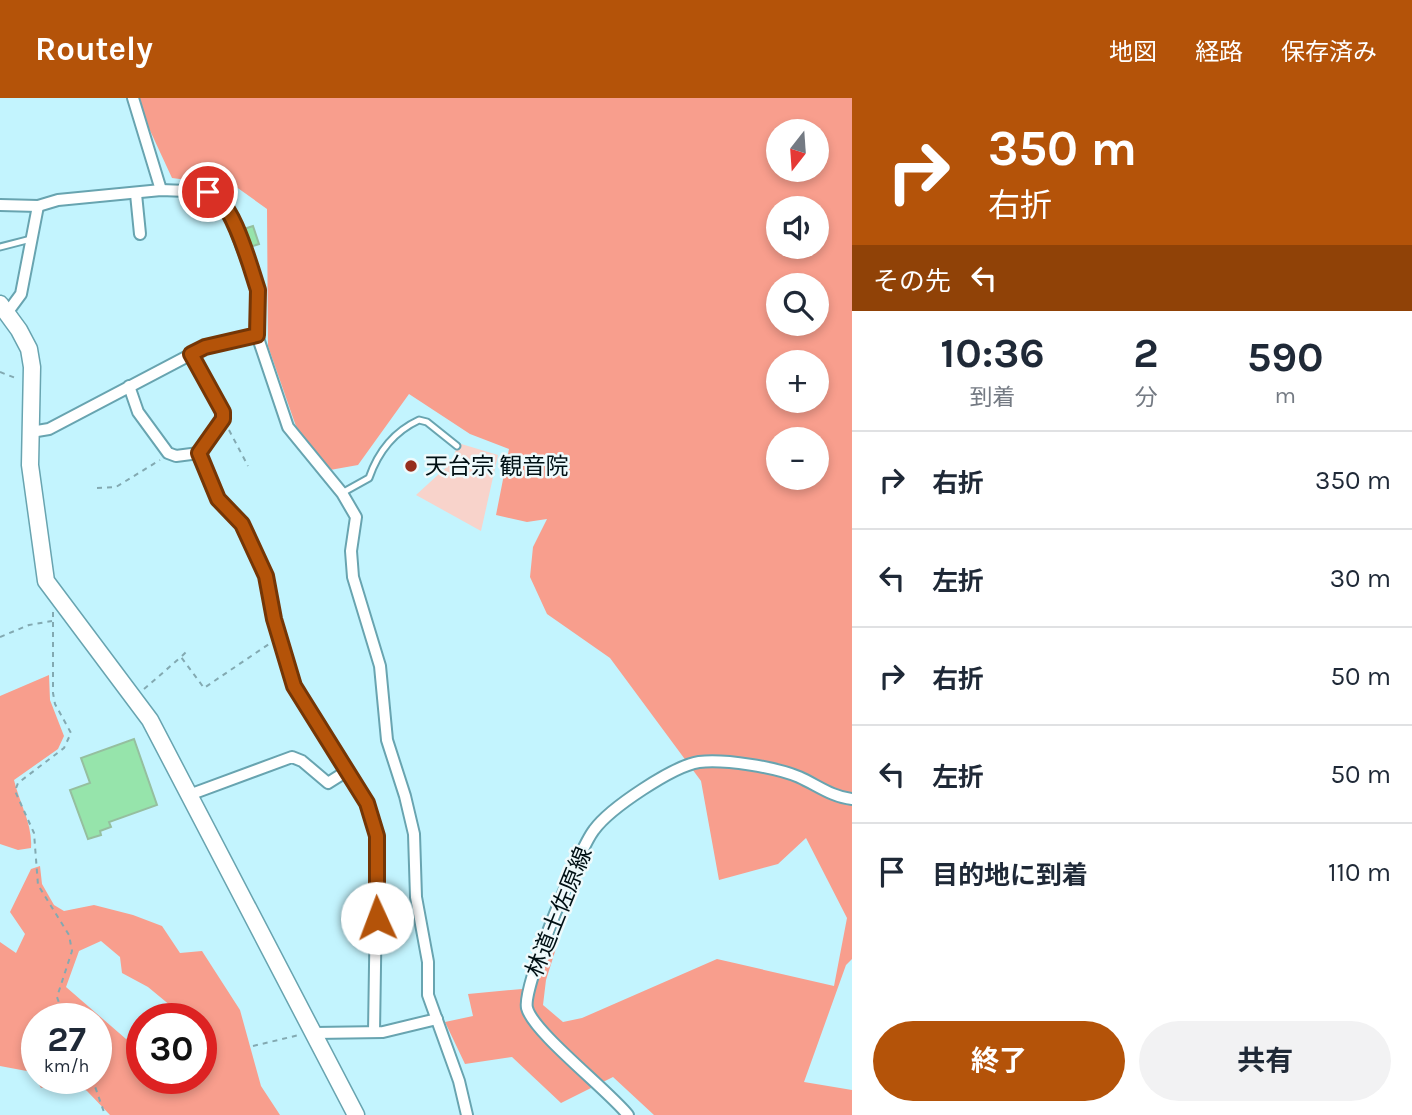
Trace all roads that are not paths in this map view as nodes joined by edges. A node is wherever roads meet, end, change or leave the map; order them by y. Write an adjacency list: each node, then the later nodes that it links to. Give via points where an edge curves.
1 (133, 98): 2 (street)
2 (161, 190): 3 (street); 10 (street, via 208,192 224,201 258,290)
3 (136, 194): 5 (street, via 58,200); 6 (street)
4 (0, 205): 5 (street)
5 (38, 206): 7 (street)
6 (140, 234)
7 (33, 239): 8 (lane); 9 (street, via 21,294)
8 (0, 247)
9 (4, 309): 13 (street, via 29,349)
10 (257, 335): 11 (street); 16 (street, via 288,427)
11 (191, 354): 12 (street); 15 (street, via 223,419)
12 (129, 386): 13 (street, via 49,429); 15 (street, via 138,412 169,453)
13 (31, 432): 18 (street, via 30,465 42,562 52,590 136,697)
14 (457, 446): 16 (lane, via 419,420 399,431 376,457 369,478)
15 (199, 453): 17 (street, via 218,499 242,524 266,576 294,686)
16 (342, 493): 20 (street, via 356,517 353,577 380,666 387,740 414,834 415,897 428,962 428,995)
17 (347, 771): 18 (street, via 328,783 292,757); 21 (street, via 367,803 377,836)
18 (189, 795): 22 (street)
19 (852, 799): 25 (street, 林道土佐原線, via 787,773 719,761 696,762 663,775 594,830 549,930 526,1006 538,1028)
20 (437, 1019): 21 (street); 24 (street)
21 (374, 1032): 22 (street)
22 (315, 1033): 23 (street)
23 (356, 1115)
24 (467, 1115)
25 (628, 1115)

